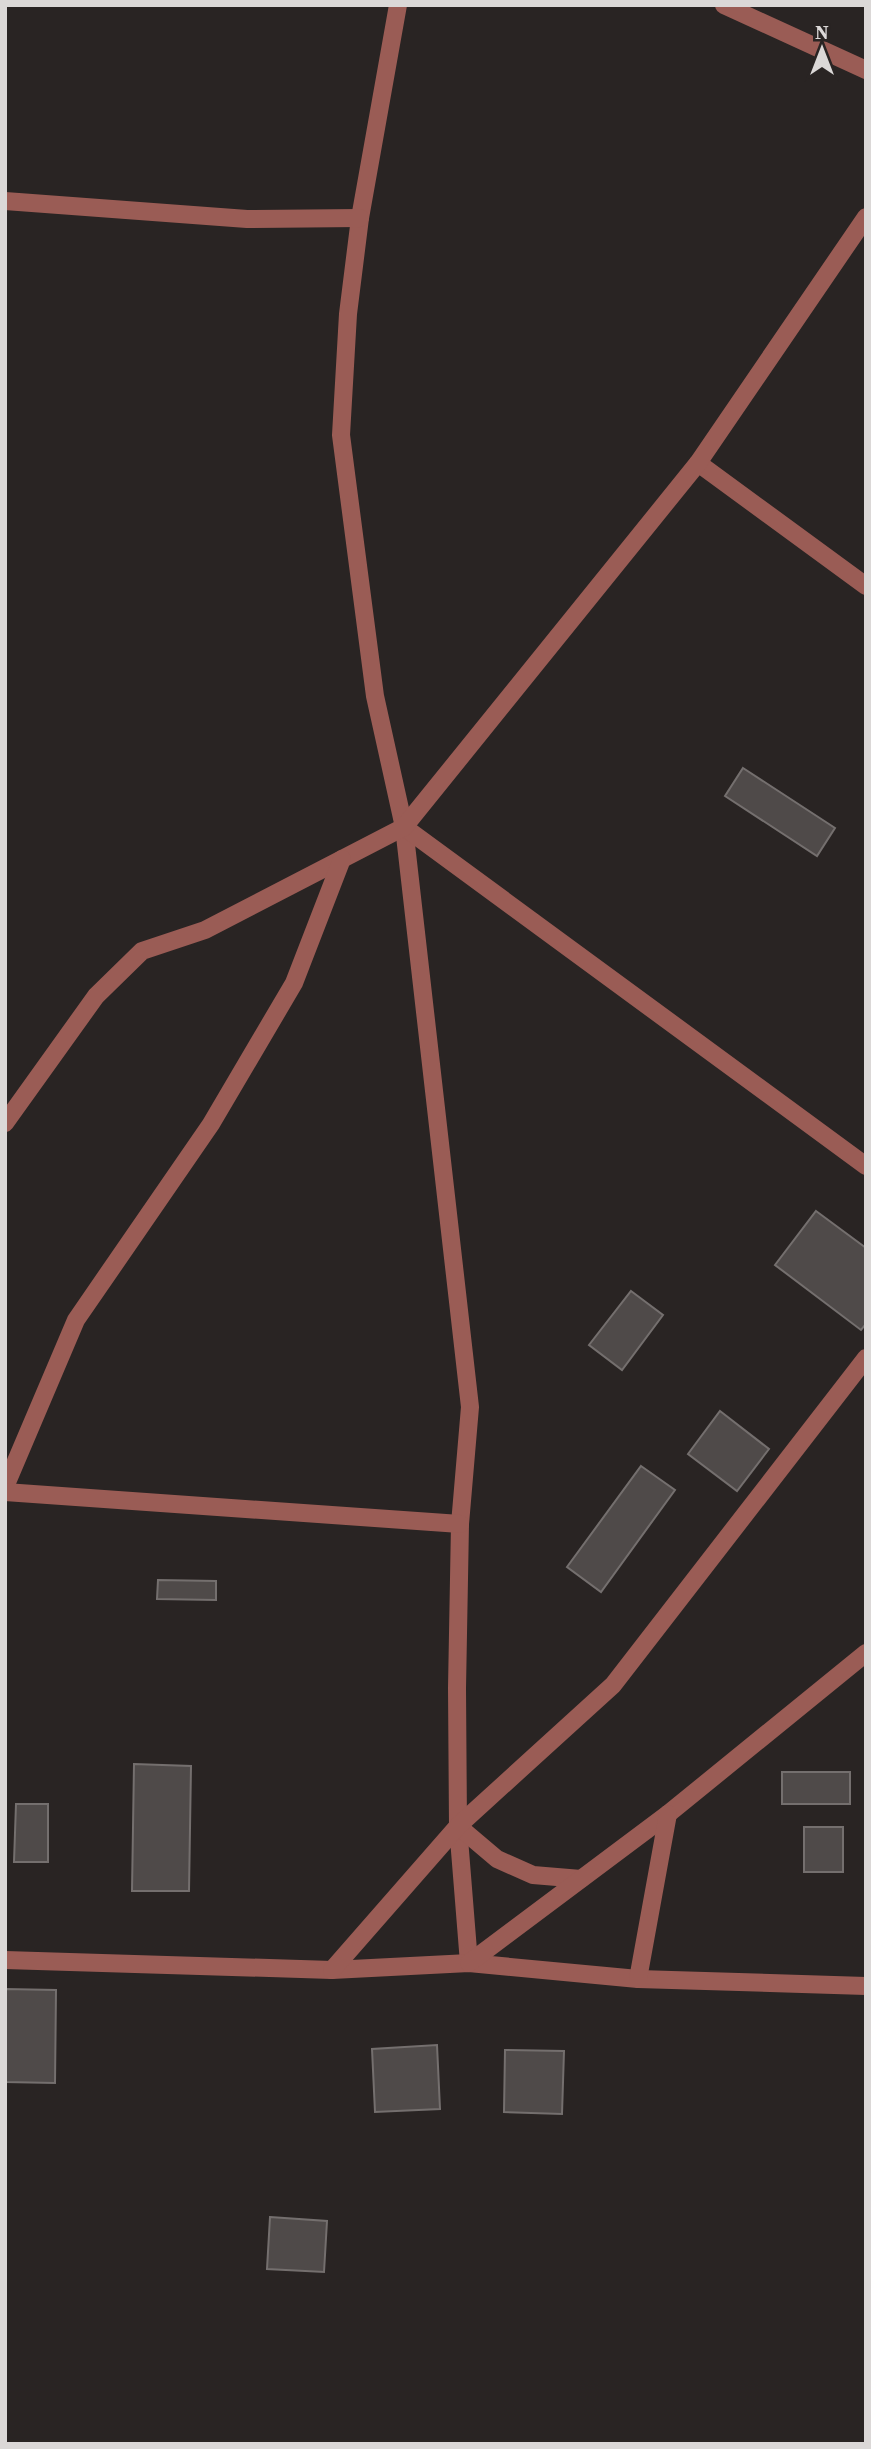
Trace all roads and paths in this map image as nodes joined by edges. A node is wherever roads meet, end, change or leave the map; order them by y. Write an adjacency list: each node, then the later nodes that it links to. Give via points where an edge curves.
1 (398, 5): 6 (street)
2 (724, 5): 3 (street)
3 (866, 70)
4 (5, 201): 6 (street, via 247,219)
5 (866, 217): 7 (street)
6 (360, 218): 9 (street, via 348,314 341,435 375,696)
7 (698, 463): 8 (street); 9 (street)
8 (866, 586)
9 (404, 827): 10 (street); 12 (street); 15 (street, via 470,1407)
10 (342, 859): 11 (street, via 205,930 142,951 96,996); 14 (street, via 294,983 211,1124 76,1320)
11 (5, 1123)
12 (866, 1166)
13 (866, 1358): 18 (street, via 612,1685)
14 (5, 1490): 15 (street)
15 (460, 1524): 18 (street)
16 (866, 1653): 17 (street)
17 (668, 1814): 19 (street); 23 (street)
18 (458, 1826): 19 (street, via 497,1859 533,1875); 21 (street); 22 (street)
19 (581, 1880): 21 (street)
20 (5, 1960): 22 (street)
21 (469, 1963): 22 (street); 23 (street)
22 (332, 1970)
23 (638, 1979): 24 (street)
24 (866, 1986)

